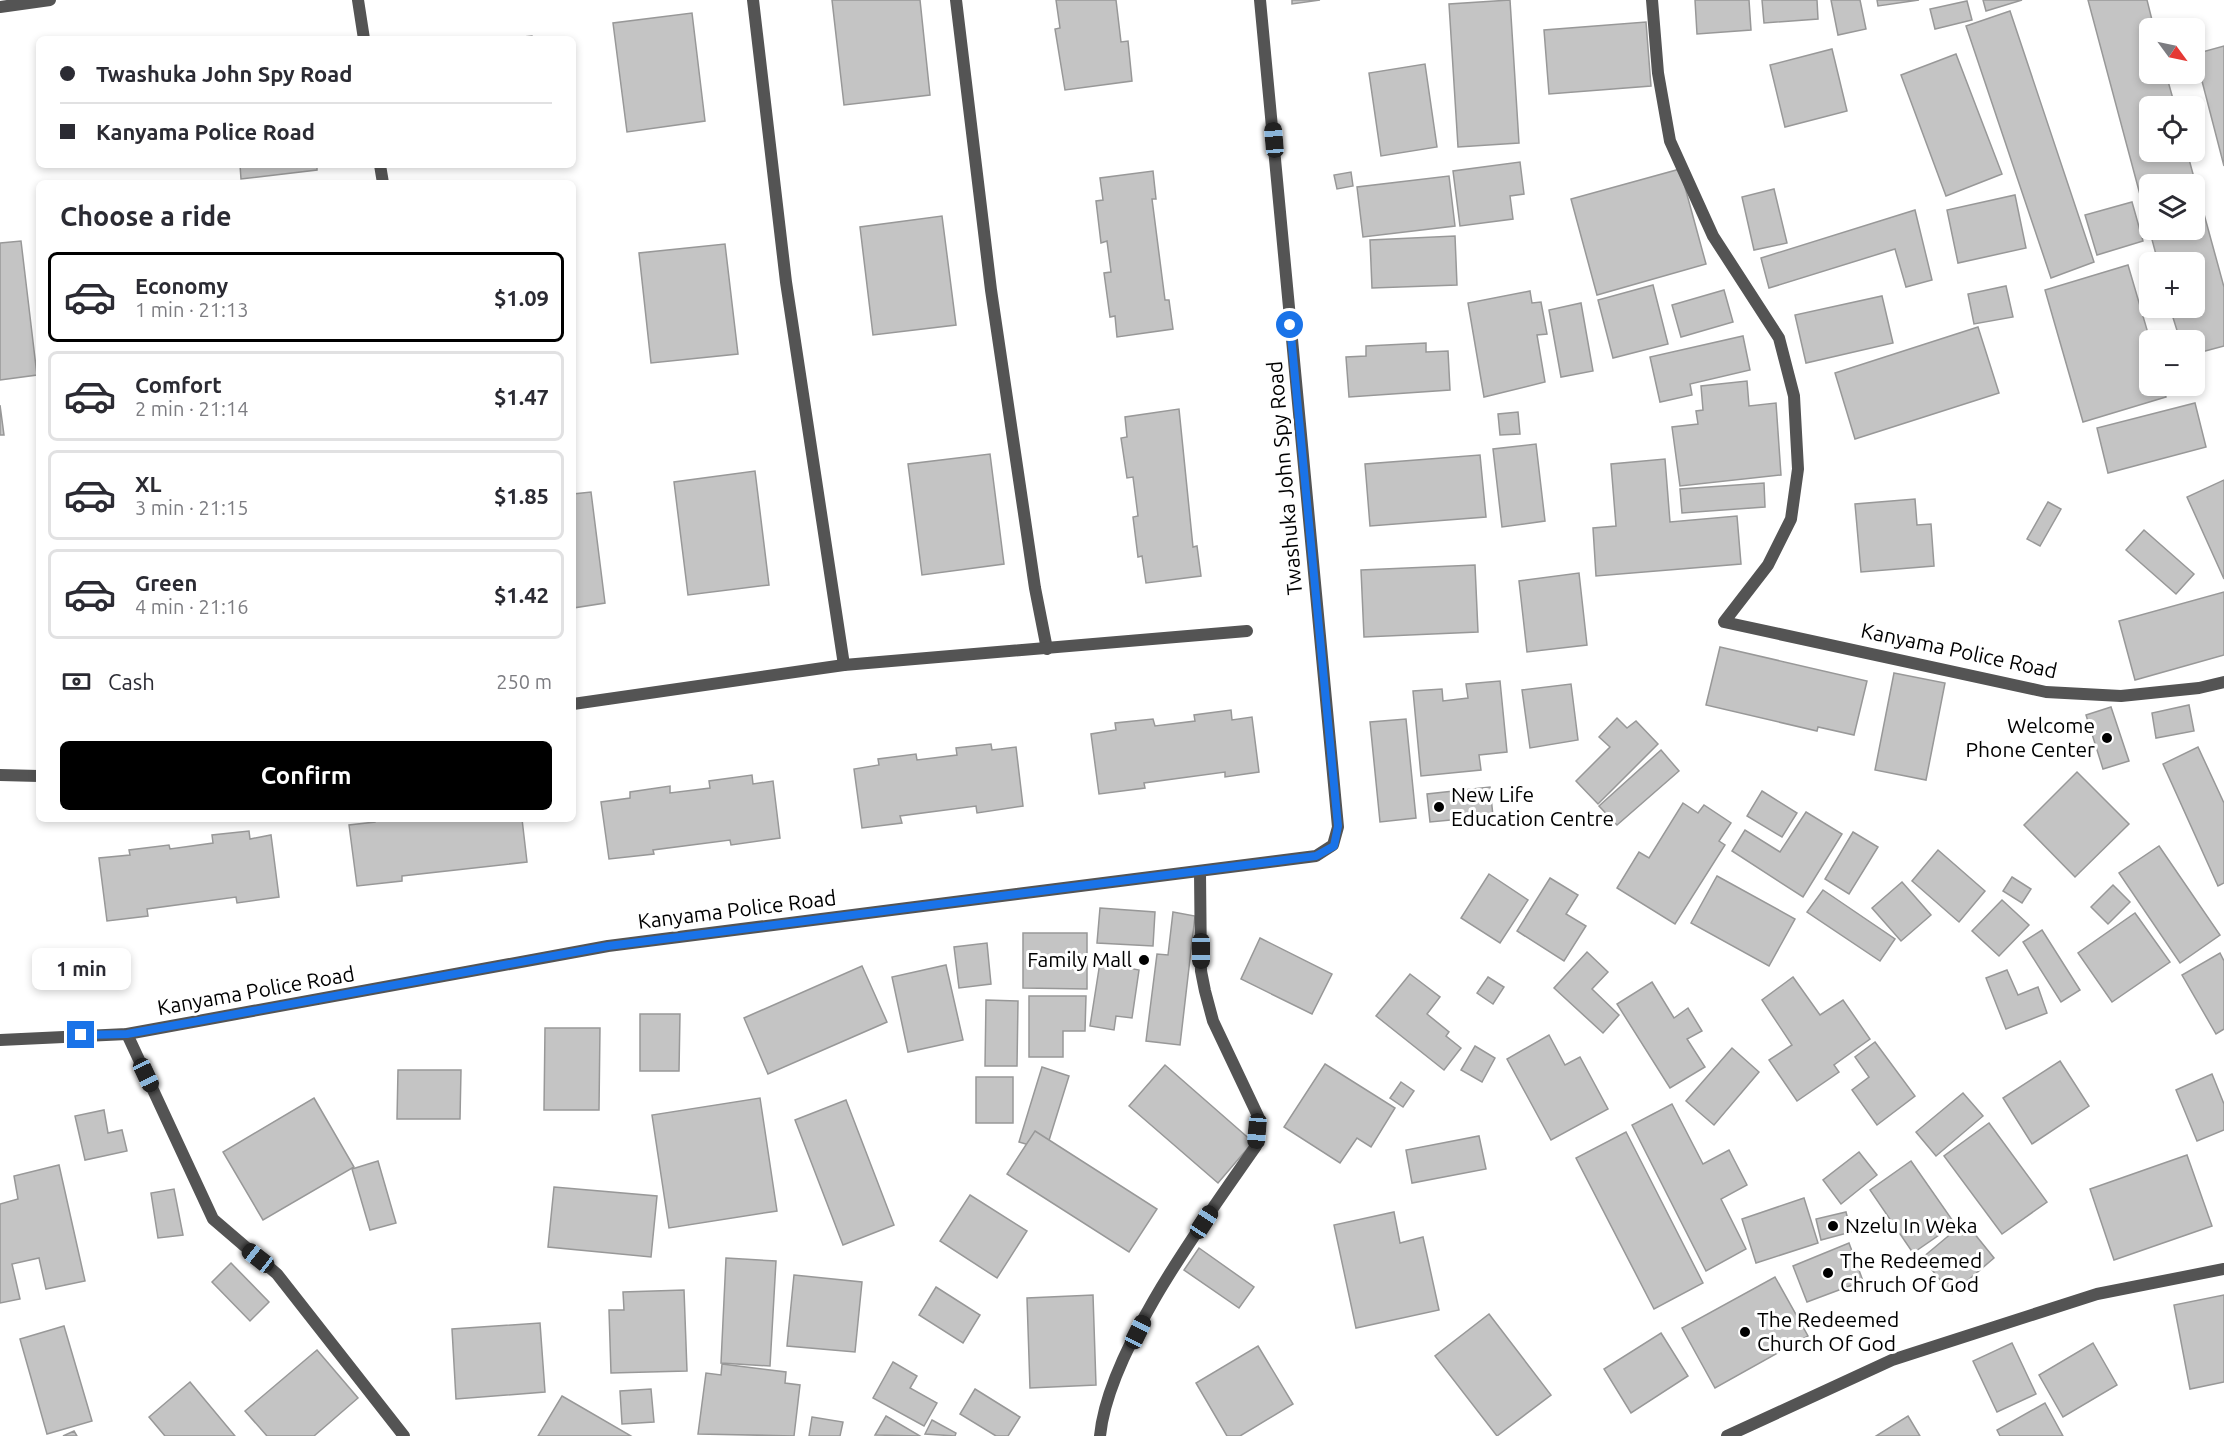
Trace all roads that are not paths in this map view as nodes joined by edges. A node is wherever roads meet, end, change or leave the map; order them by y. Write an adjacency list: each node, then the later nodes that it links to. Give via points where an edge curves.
1 (50, 0): 7 (street)
2 (358, 0): 8 (street)
3 (753, 0): 11 (street, via 786,282)
4 (956, 0): 10 (street, via 991,290)
5 (1260, 0): 13 (street, Twashuka John Spy Road)
6 (1652, 0): 12 (street, Kanyama Police Road, via 1658,73 1671,141 1713,236 1779,338 1794,396 1798,469 1791,519 1768,565 1724,622 2046,692 2121,696)
7 (0, 7)
8 (364, 36)
9 (1247, 631): 10 (street)
10 (1047, 649): 11 (street)
11 (844, 664): 14 (street)
12 (2224, 682)
13 (1325, 701): 17 (street, Kanyama Police Road, via 1338,826 1334,846 1316,856)
14 (576, 704)
15 (0, 775): 16 (street)
16 (36, 776)
17 (1200, 872): 18 (street, Kanyama Police Road, via 608,946); 22 (street, via 1201,971 1213,1021 1258,1116 1256,1146 1148,1312 1109,1392)
18 (127, 1034): 19 (street, Kanyama Police Road); 21 (street, via 213,1219 277,1274)
19 (0, 1040)
20 (2224, 1269): 23 (street, via 2097,1294 1892,1360)
21 (404, 1436)
22 (1100, 1436)
23 (1727, 1436)

